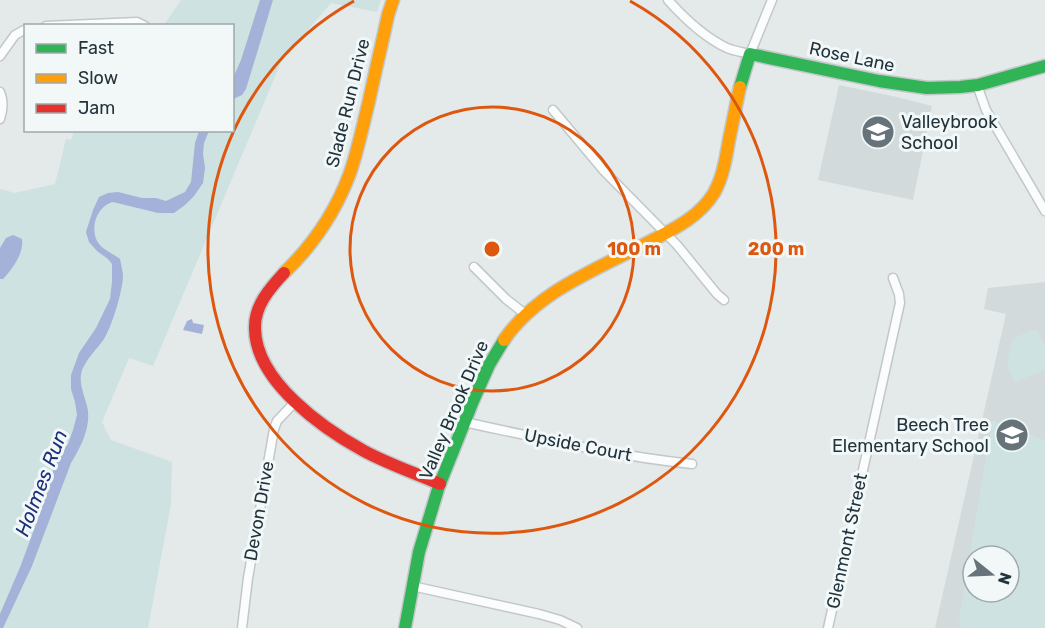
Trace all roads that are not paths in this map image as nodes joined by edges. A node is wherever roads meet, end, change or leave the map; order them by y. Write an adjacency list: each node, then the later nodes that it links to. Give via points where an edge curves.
1 (393, 0): 20 (street, Slade Run Drive, via 350,175 327,222 267,293 255,318 258,350 273,376)
2 (668, 0): 7 (street, Rose Lane, via 693,26 714,40)
3 (772, 0): 7 (street, Valley Brook Drive)
4 (91, 24): 5 (street)
5 (141, 24)
6 (24, 30): 8 (street, via 15,35)
7 (750, 54): 10 (street, Rose Lane, via 918,88); 15 (street, Valley Brook Drive, via 716,189 702,208)
8 (0, 56)
9 (1045, 66): 10 (street, Rose Lane)
10 (977, 85): 14 (street, via 986,110)
11 (0, 92): 13 (street)
12 (553, 110): 15 (street, via 604,171)
13 (0, 119)
14 (1045, 211)
15 (665, 234): 18 (street); 19 (street, Valley Brook Drive, via 560,289)
16 (474, 267): 19 (street)
17 (894, 279): 28 (street, Glenmont Street, via 900,303)
18 (724, 300)
19 (525, 314): 21 (street, Valley Brook Drive, via 504,340)
20 (296, 401): 23 (street, Slade Run Drive, via 349,441); 25 (street, Devon Drive, via 274,429)
21 (464, 422): 22 (street, Upside Court); 23 (street, Valley Brook Drive)
22 (692, 464)
23 (440, 484): 24 (street, Valley Brook Drive)
24 (412, 586): 26 (street, Valley Brook Drive); 27 (street, via 539,614)
25 (242, 628)
26 (405, 628)
27 (577, 628)
28 (828, 628)

